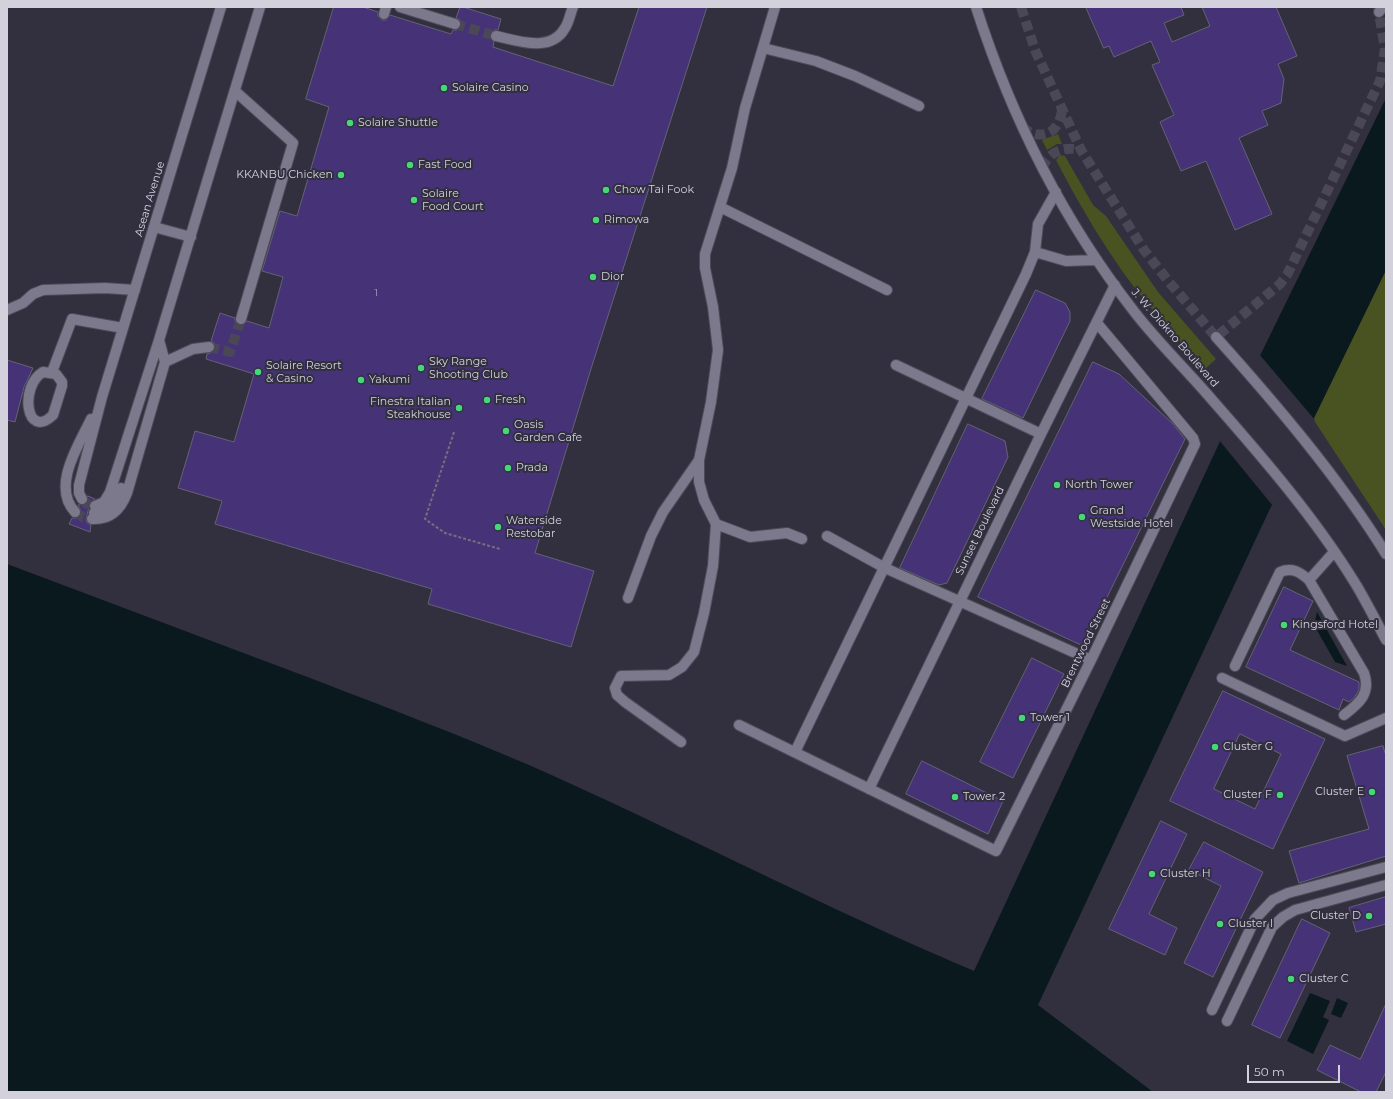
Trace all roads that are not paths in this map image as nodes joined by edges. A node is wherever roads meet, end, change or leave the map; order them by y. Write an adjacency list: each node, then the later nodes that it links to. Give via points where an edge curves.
1 (221, 7): 14 (street, Asean Avenue)
2 (260, 7): 10 (street)
3 (573, 7): 8 (street, via 566,28 554,40 539,44 524,43)
4 (775, 7): 9 (street)
5 (976, 7): 12 (street, J. W. Diokno Boulevard, via 991,53 1022,127)
6 (404, 8): 7 (street)
7 (455, 24)
8 (496, 36)
9 (763, 48): 11 (street, via 816,61); 13 (street)
10 (235, 91): 15 (street); 22 (street, via 293,143)
11 (919, 106)
12 (1056, 192): 16 (street, via 1038,224); 17 (street, J. W. Diokno Boulevard)
13 (720, 207): 20 (street); 34 (street, via 705,254 718,350 712,402)
14 (154, 227): 15 (street); 19 (street, Asean Avenue)
15 (191, 237): 26 (street)
16 (1035, 252): 17 (street, via 1066,261); 32 (street)
17 (1097, 260): 18 (street, J. W. Diokno Boulevard)
18 (1115, 285): 23 (street, Sunset Boulevard); 38 (street, J. W. Diokno Boulevard, via 1134,311 1303,509)
19 (134, 290): 21 (street, via 43,290); 24 (street, Asean Avenue)
20 (887, 290)
21 (7, 310)
22 (240, 319)
23 (1097, 323): 33 (street, Sunset Boulevard); 45 (street, Brentwood Street, via 1194,438 1195,444)
24 (123, 328): 30 (street, via 72,319); 31 (street, Asean Avenue)
25 (1216, 337): 39 (street, via 1325,468 1368,524)
26 (159, 340): 28 (street); 28 (street, via 110,492 94,512 102,519 114,514 124,500)
27 (209, 347): 28 (street)
28 (164, 357)
29 (896, 365): 32 (street)
30 (52, 372): 30 (street, via 43,372 34,382 27,406 30,414 37,420 46,420 56,411 62,386 60,378)
31 (102, 397): 31 (street, Asean Avenue, via 75,453 67,478 66,498 79,505 80,485)
32 (964, 398): 33 (street); 40 (street)
33 (1041, 434): 43 (street, Sunset Boulevard)
34 (698, 460): 35 (street, via 704,500); 42 (street, via 663,512 651,536)
35 (716, 524): 37 (street, via 750,537 787,533); 51 (street, via 713,566 694,652 682,667 669,675 621,676 615,688 617,695 624,702)
36 (827, 536): 40 (street)
37 (802, 539)
38 (1334, 552): 41 (street); 44 (street, J. W. Diokno Boulevard, via 1356,584)
39 (1386, 554)
40 (885, 568): 43 (street); 52 (street)
41 (1309, 580): 46 (street, via 1300,572 1293,570 1280,572); 48 (street, via 1366,680 1366,693 1363,699)
42 (628, 598)
43 (960, 601): 45 (street); 53 (street, Sunset Boulevard)
44 (1386, 640)
45 (1091, 660): 53 (street, Brentwood Street, via 996,851)
46 (1235, 666)
47 (1222, 678): 49 (street, via 1345,736)
48 (1344, 715)
49 (1386, 718)
50 (738, 725): 52 (street)
51 (681, 742)
52 (795, 752): 53 (street)
53 (869, 789)
54 (1386, 867): 55 (street)
55 (1335, 881): 57 (street); 58 (street, via 1288,893 1273,900)
56 (1386, 885): 57 (street)
57 (1340, 898): 59 (street, via 1295,910 1283,916)
58 (1255, 919): 59 (street); 60 (street)
59 (1272, 927): 61 (street)
60 (1212, 1010)
61 (1227, 1021)

